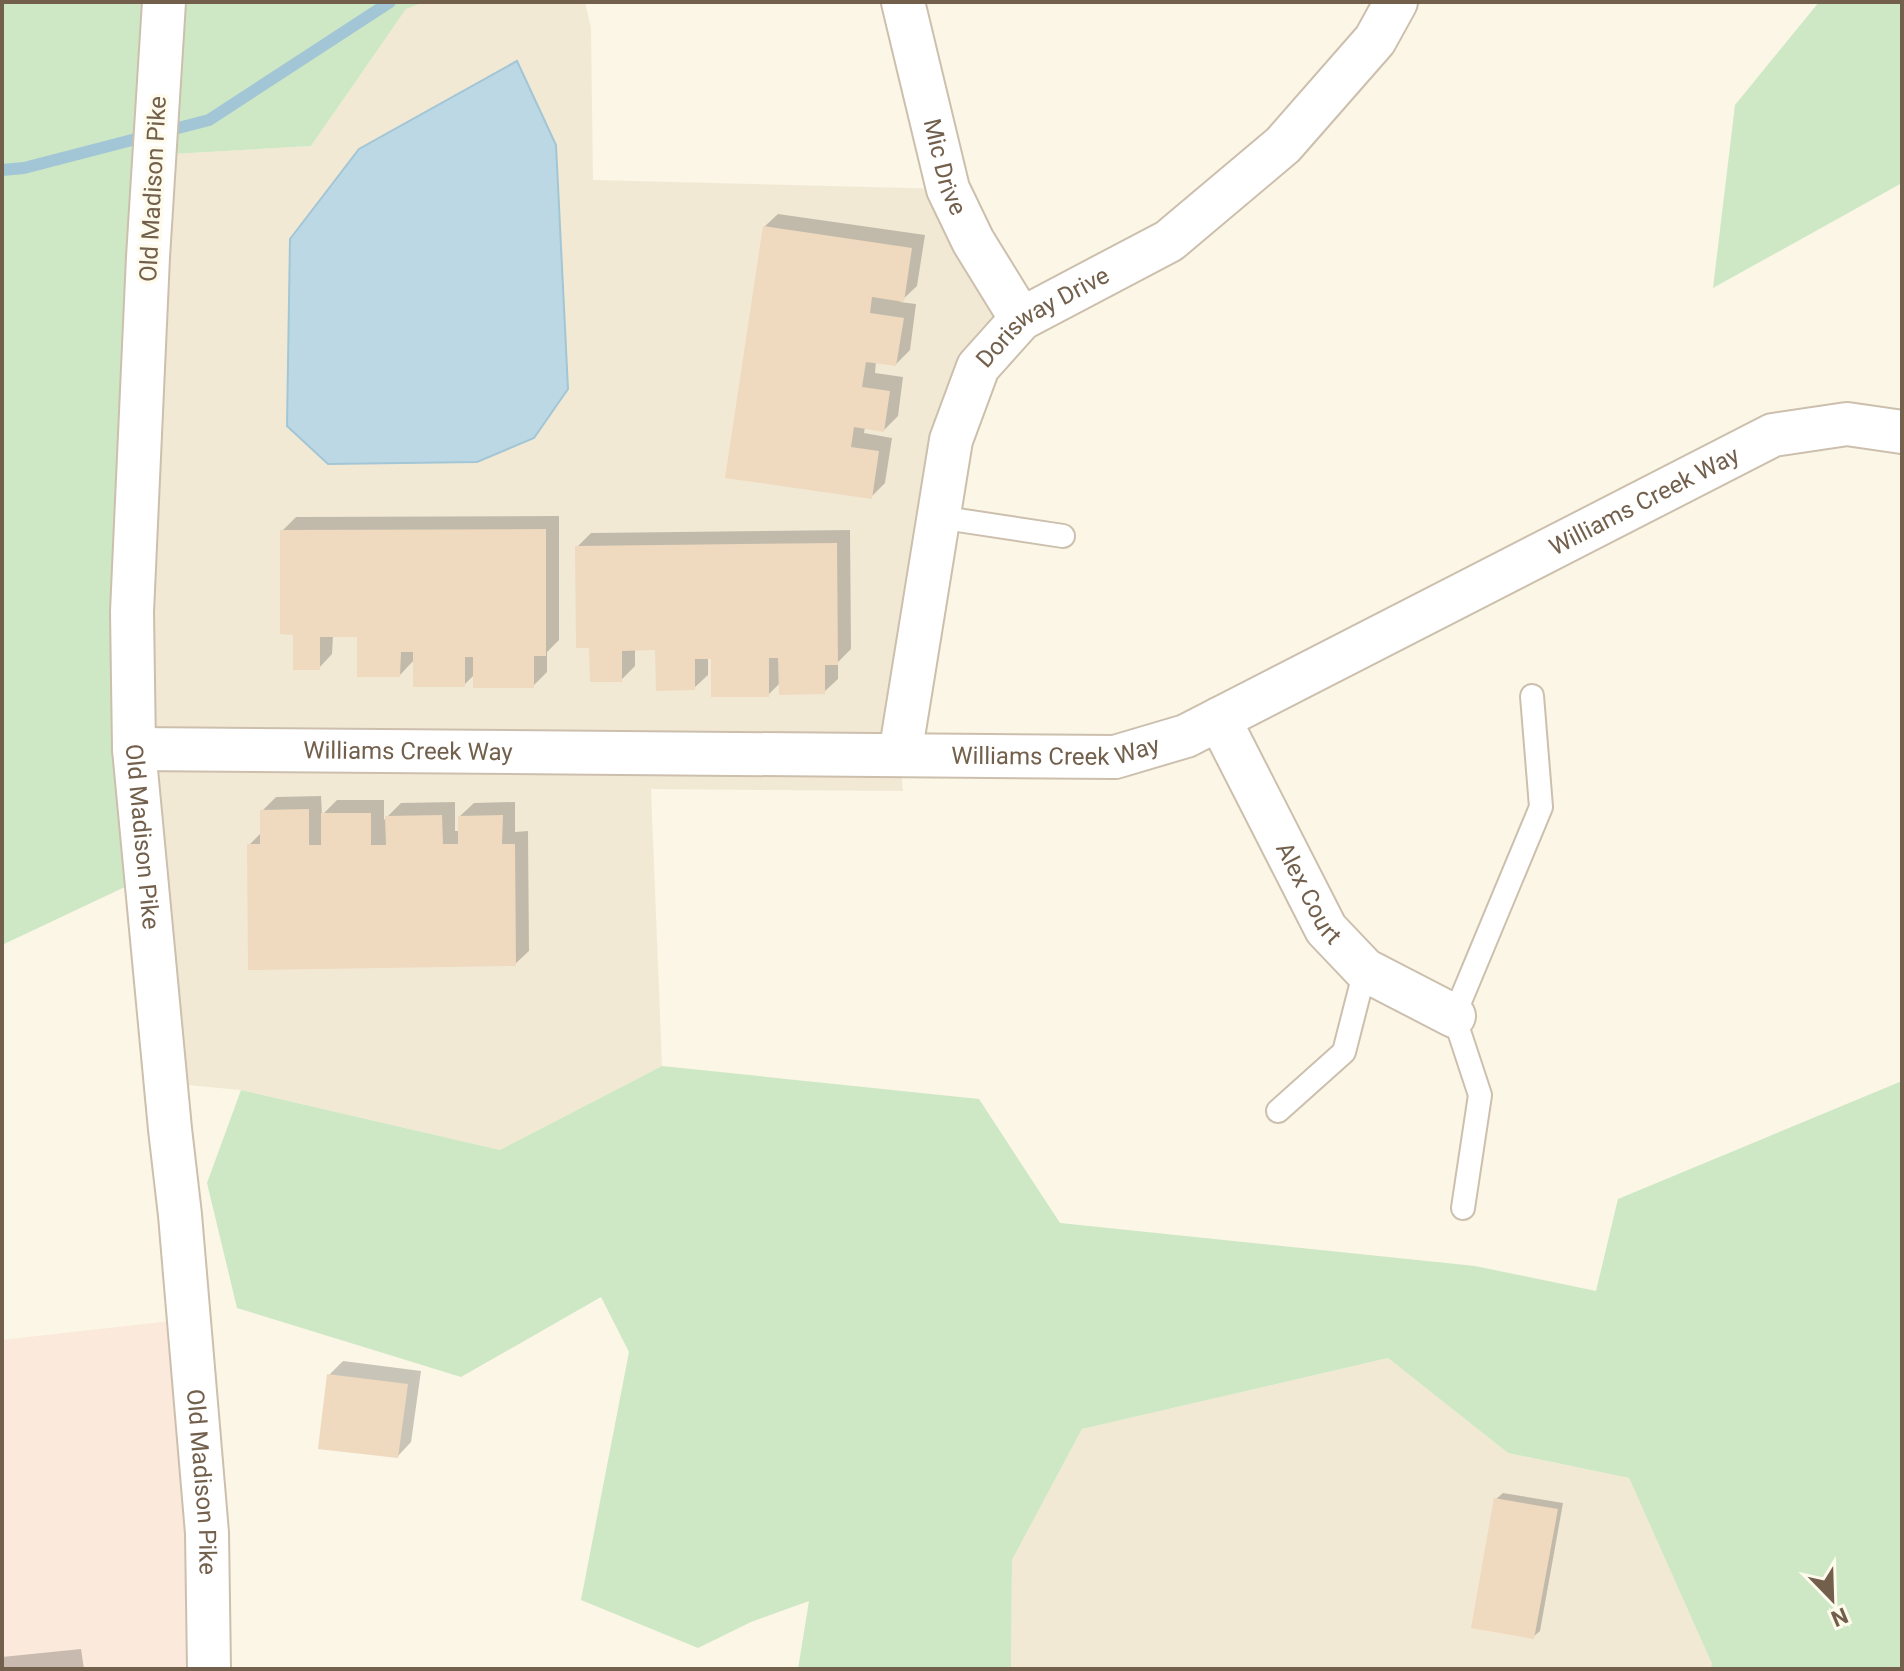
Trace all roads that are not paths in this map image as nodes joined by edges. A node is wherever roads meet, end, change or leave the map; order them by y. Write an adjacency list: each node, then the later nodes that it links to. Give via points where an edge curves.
1 (164, 2): 10 (street, Old Madison Pike, via 132,612)
2 (903, 2): 4 (street, Mic Drive, via 948,189)
3 (1396, 2): 4 (street, Dorisway Drive, via 1375,40 1283,145 1169,241)
4 (1021, 319): 6 (street, Dorisway Drive, via 978,367 951,440)
5 (1902, 432): 9 (street, Williams Creek Way, via 1847,424 1773,435)
6 (938, 517): 7 (lane); 11 (street, Dorisway Drive)
7 (1063, 536)
8 (1532, 696): 13 (lane, via 1541,807)
9 (1219, 719): 11 (street, Williams Creek Way, via 1186,736 1115,757); 12 (street, Alex Court, via 1326,929)
10 (134, 749): 11 (street, Williams Creek Way); 16 (street, Old Madison Pike, via 207,1533)
11 (900, 755)
12 (1365, 970): 13 (street, Alex Court); 14 (lane, via 1344,1052)
13 (1454, 1016): 15 (lane, via 1480,1095)
14 (1278, 1111)
15 (1463, 1208)
16 (209, 1669)

